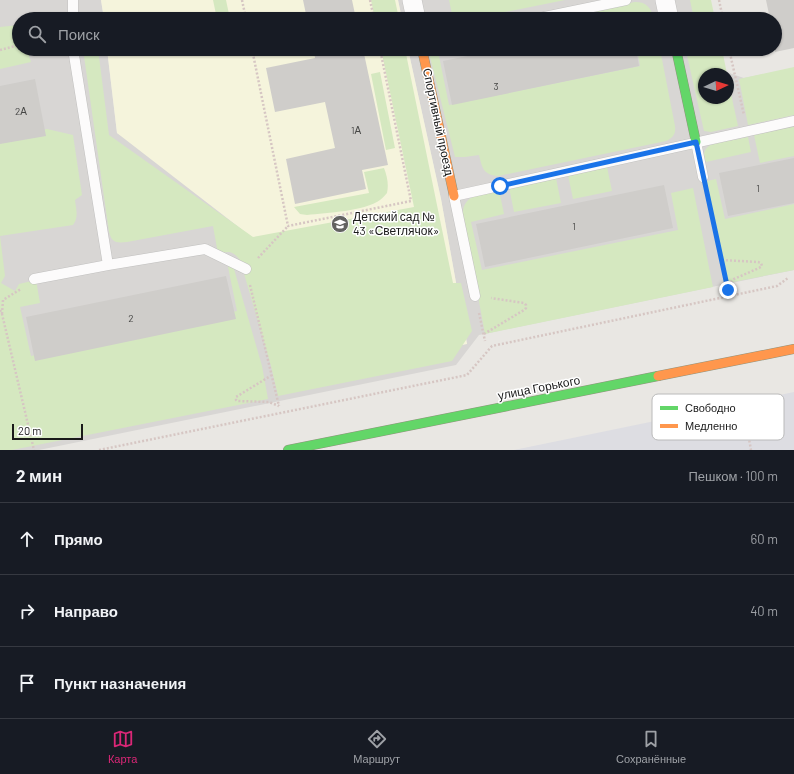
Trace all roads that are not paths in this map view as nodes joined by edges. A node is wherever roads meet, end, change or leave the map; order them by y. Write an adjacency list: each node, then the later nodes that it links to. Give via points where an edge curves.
1 (74, 0): 5 (lane)
2 (412, 0): 6 (street)
3 (626, 0): 7 (lane)
4 (665, 0): 8 (street)
5 (73, 12)
6 (415, 12)
7 (569, 12)
8 (668, 12)
9 (74, 56): 16 (lane)
10 (424, 56): 15 (main road, Спортивный проезд)
11 (678, 56): 13 (main road)
12 (794, 121): 13 (lane)
13 (696, 142): 14 (lane); 15 (lane)
14 (703, 176)
15 (454, 196): 19 (lane)
16 (108, 265): 17 (lane, via 205,249); 18 (lane)
17 (246, 269)
18 (34, 279)
19 (475, 296)
20 (794, 349): 21 (main road, улица Горького)
21 (288, 450)

